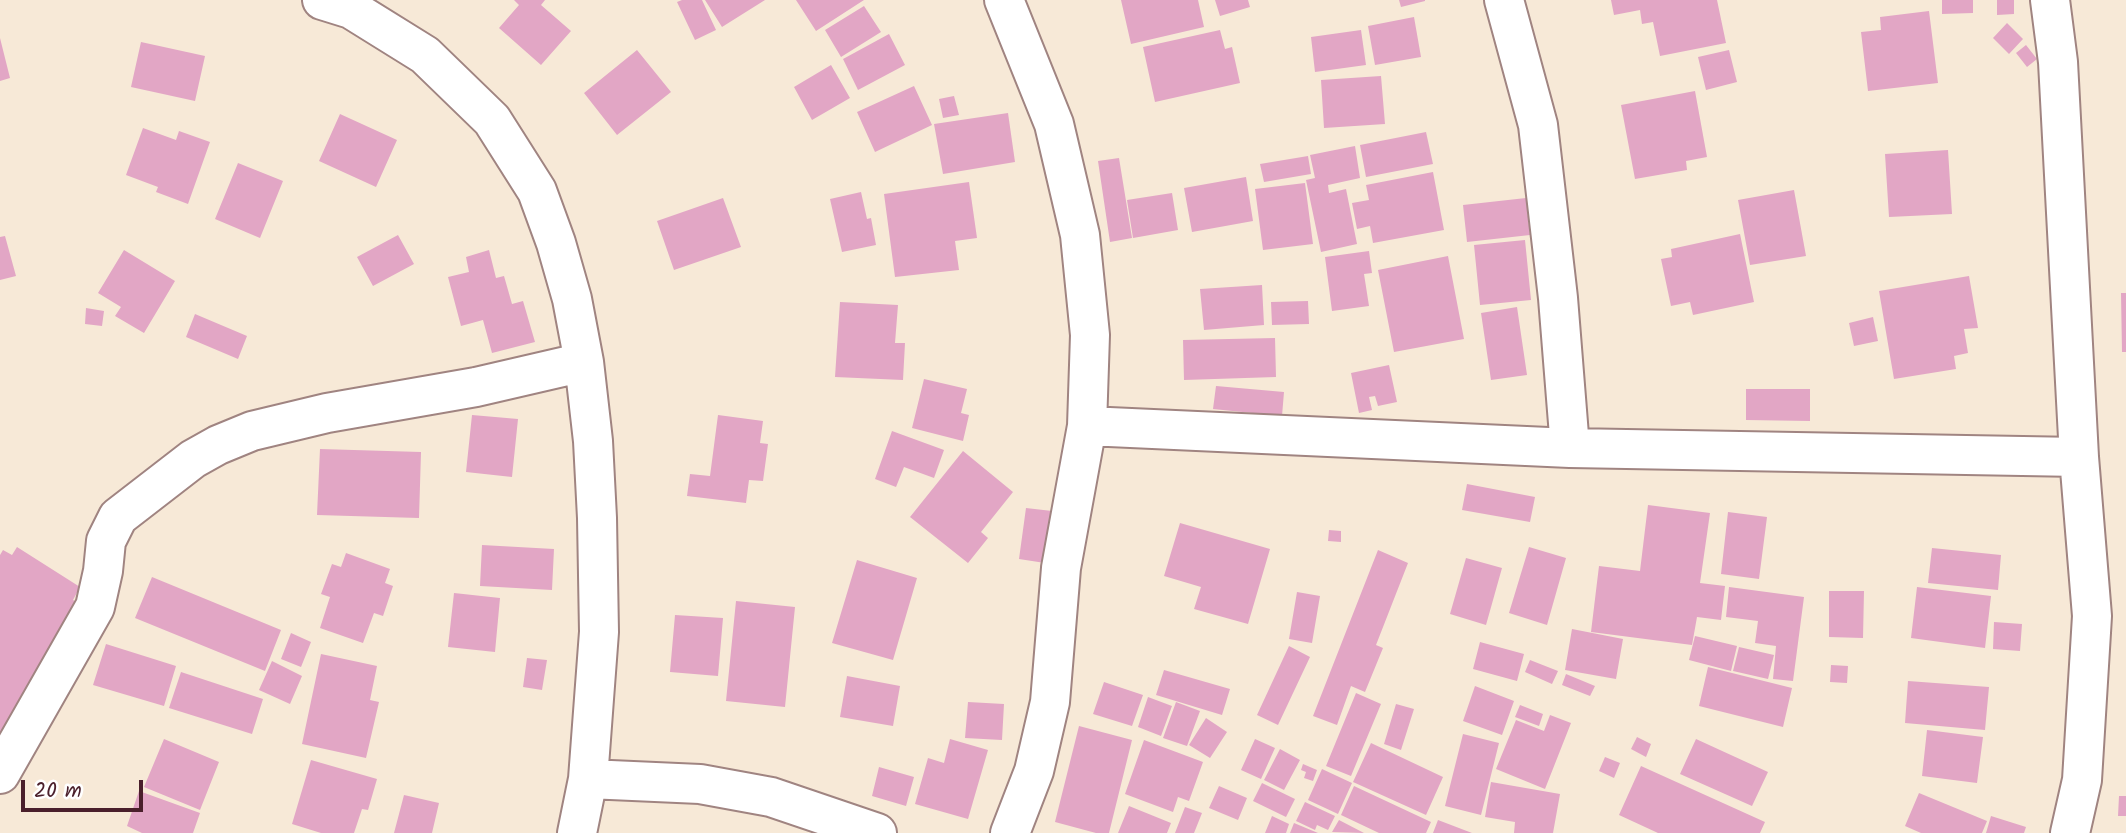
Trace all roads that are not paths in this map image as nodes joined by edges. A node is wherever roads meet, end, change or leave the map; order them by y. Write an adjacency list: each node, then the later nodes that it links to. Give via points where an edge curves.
1 (1004, 0): 6 (street, via 1054,124 1080,235 1090,335)
2 (1504, 0): 7 (street, via 1538,125)
3 (2050, 0): 8 (street, via 2058,62)
4 (343, 3): 5 (street, via 425,55 492,120 537,191 572,299)
5 (584, 362): 9 (street, via 252,431 193,459 118,517 106,541 95,607); 10 (street, via 594,453 599,632)
6 (1087, 426): 7 (street); 13 (street, via 1061,568 1050,702 1034,771)
7 (1570, 448): 8 (street)
8 (2079, 457): 14 (street, via 2092,616 2082,780)
9 (0, 774)
10 (588, 779): 11 (street); 12 (street, via 700,784 771,797)
11 (577, 833)
12 (877, 833)
13 (1010, 833)
14 (2070, 833)

